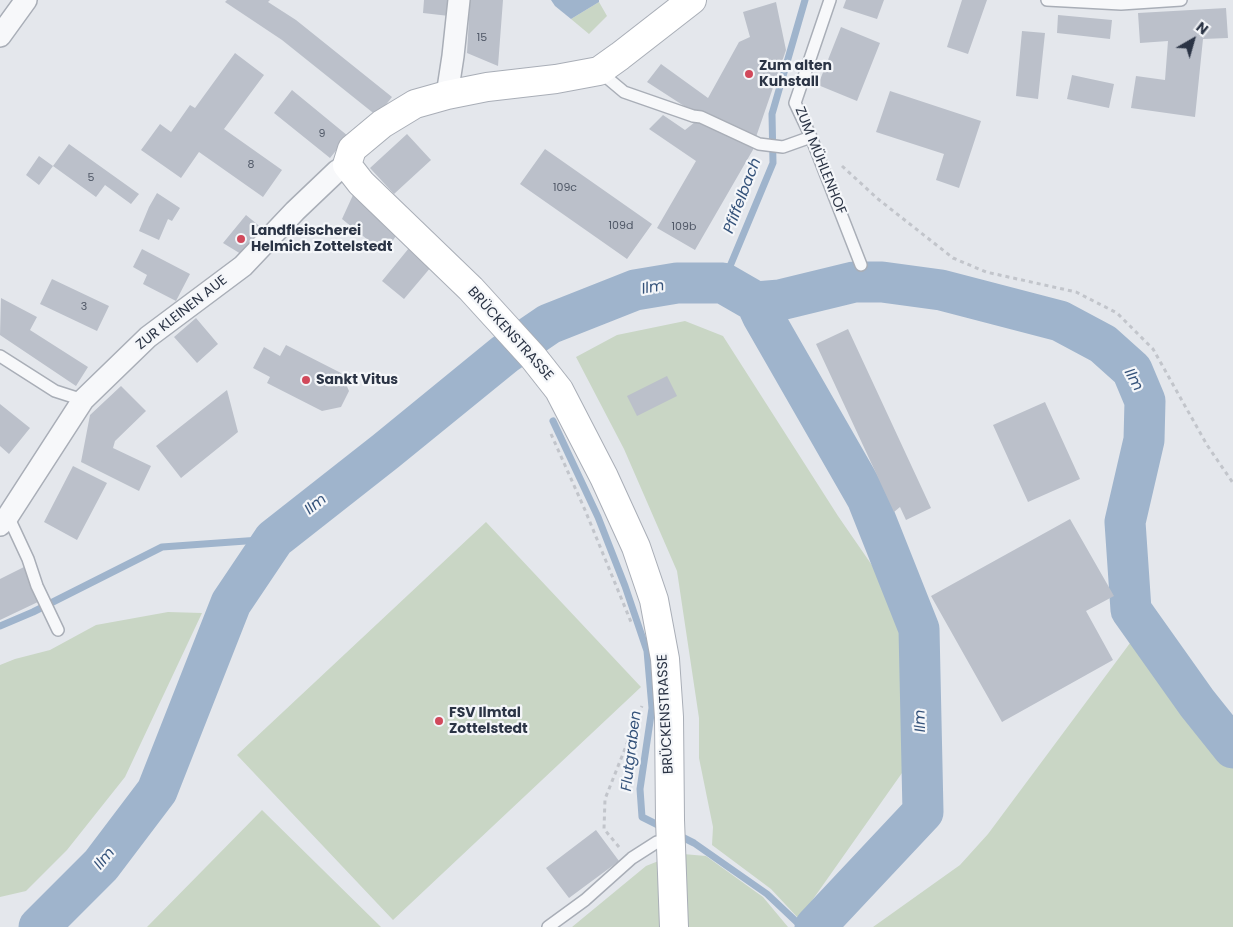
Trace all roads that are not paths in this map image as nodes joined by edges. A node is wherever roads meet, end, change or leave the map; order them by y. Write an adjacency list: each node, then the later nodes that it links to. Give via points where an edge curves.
1 (26, 0): 7 (street)
2 (459, 0): 9 (street)
3 (692, 0): 8 (street)
4 (830, 0): 10 (lane, ZUM MÜHLENHOF, via 795,103)
5 (1047, 0): 6 (lane, via 1122,4)
6 (1181, 0)
7 (0, 36)
8 (599, 70): 9 (street); 10 (lane, via 624,92 701,117 759,144 783,146)
9 (447, 96): 11 (street, via 414,104 382,124 352,149)
10 (811, 137): 12 (lane, ZUM MÜHLENHOF)
11 (347, 165): 14 (street, ZUR KLEINEN AUE, via 337,171 243,266 148,337); 17 (street, BRÜCKENSTRASSE, via 533,357 559,390 604,477 636,547 654,600 665,669)
12 (861, 265)
13 (0, 356): 14 (lane, via 55,391)
14 (83, 400): 15 (street, ZUR KLEINEN AUE)
15 (4, 521): 16 (lane, via 28,560)
16 (58, 630)
17 (671, 830): 18 (lane); 19 (street, BRÜCKENSTRASSE)
18 (548, 927)
19 (674, 927)

